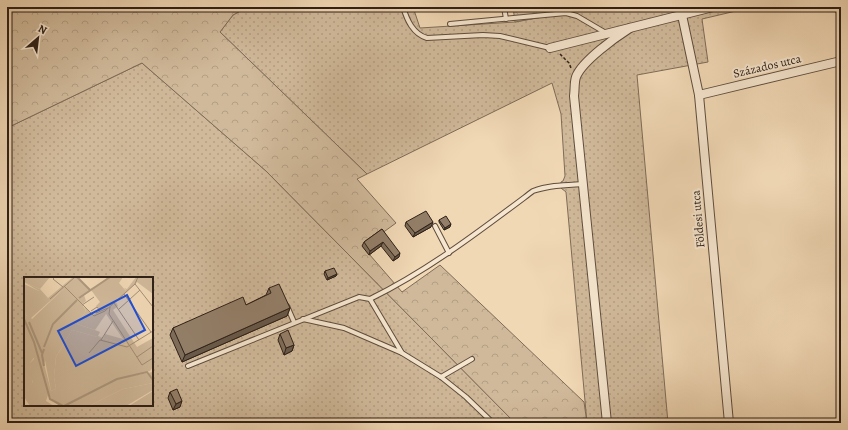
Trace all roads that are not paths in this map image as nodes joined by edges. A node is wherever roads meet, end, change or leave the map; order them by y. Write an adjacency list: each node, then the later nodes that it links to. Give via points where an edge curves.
1 (403, 7): 11 (lane, via 414,31 423,37 500,36)
2 (504, 7): 7 (lane)
3 (713, 7): 6 (street)
4 (839, 7): 5 (street)
5 (841, 13)
6 (682, 15): 9 (street); 13 (street, Földesi utca)
7 (506, 19): 8 (lane); 10 (lane, via 572,13)
8 (450, 24)
9 (630, 28): 10 (street); 14 (street, via 613,39 585,65 575,84 574,96)
10 (607, 34): 11 (street)
11 (550, 48)
12 (841, 61): 13 (street, Százados utca)
13 (699, 95): 27 (street, Földesi utca)
14 (584, 184): 16 (lane, via 539,189 533,192); 26 (street)
15 (434, 226): 16 (lane)
16 (449, 253): 18 (lane)
17 (284, 299): 20 (lane)
18 (370, 299): 19 (lane, via 359,297); 21 (lane)
19 (302, 319): 20 (lane); 21 (lane, via 344,328)
20 (294, 322): 23 (lane)
21 (402, 353): 24 (lane)
22 (472, 359): 24 (lane)
23 (188, 366)
24 (440, 377): 25 (lane)
25 (493, 423)
26 (608, 423)
27 (729, 423)

